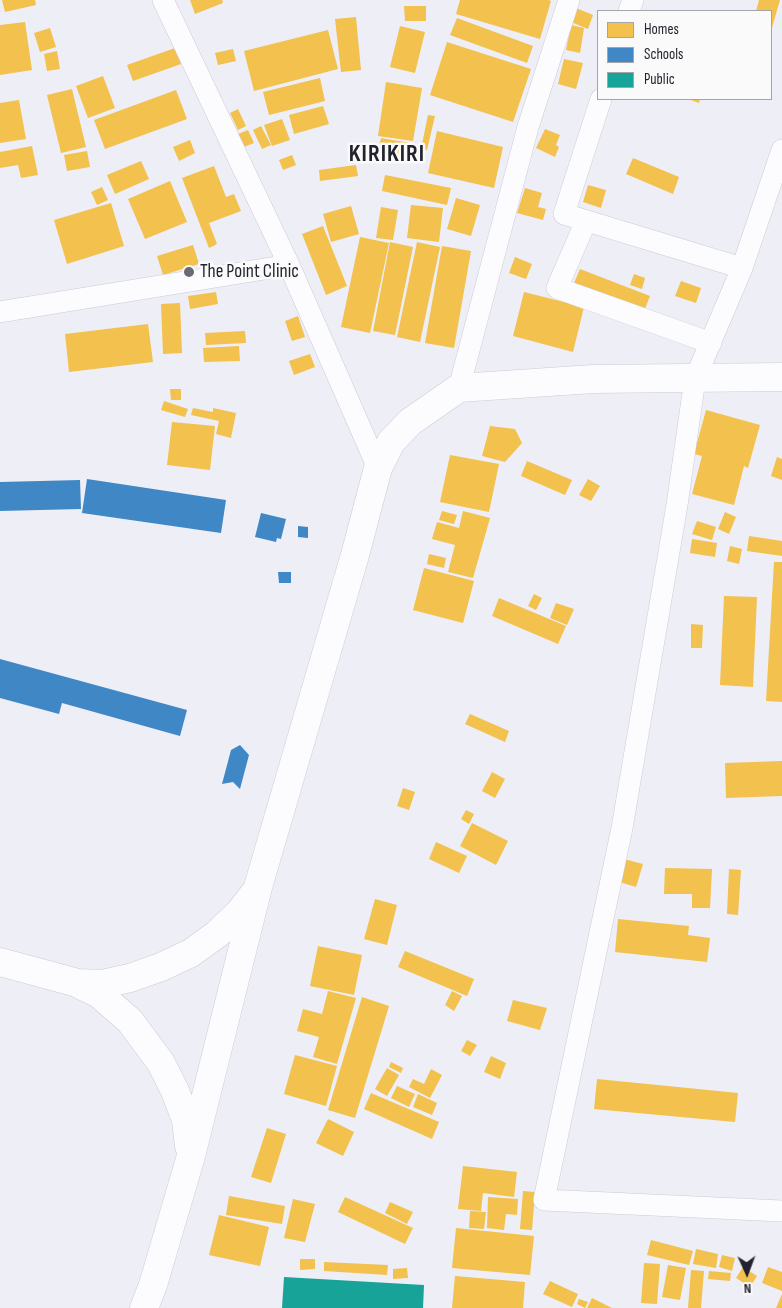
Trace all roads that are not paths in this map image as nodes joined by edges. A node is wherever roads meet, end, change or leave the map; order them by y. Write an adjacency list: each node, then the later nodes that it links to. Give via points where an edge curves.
1 (163, 0): 7 (street)
2 (569, 0): 13 (street, via 528,128)
3 (601, 100): 6 (street, via 564,214)
4 (782, 150): 5 (street)
5 (779, 171): 8 (street)
6 (586, 221): 8 (street); 10 (street, via 557,288)
7 (289, 265): 9 (street); 14 (street)
8 (742, 268): 10 (street)
9 (0, 312)
10 (711, 343): 12 (street)
11 (782, 377): 12 (main road)
12 (695, 379): 13 (main road, via 594,379); 19 (street, via 622,828 544,1200)
13 (459, 388): 14 (main road, via 410,422 391,442)
14 (378, 468): 15 (main road)
15 (258, 887): 17 (main road, via 218,934 191,953 161,968 130,978 102,984); 18 (main road)
16 (0, 962): 17 (main road)
17 (74, 982): 18 (main road, via 112,1004 130,1021 161,1063 186,1120)
18 (191, 1156): 20 (main road)
19 (782, 1211)
20 (144, 1308)

